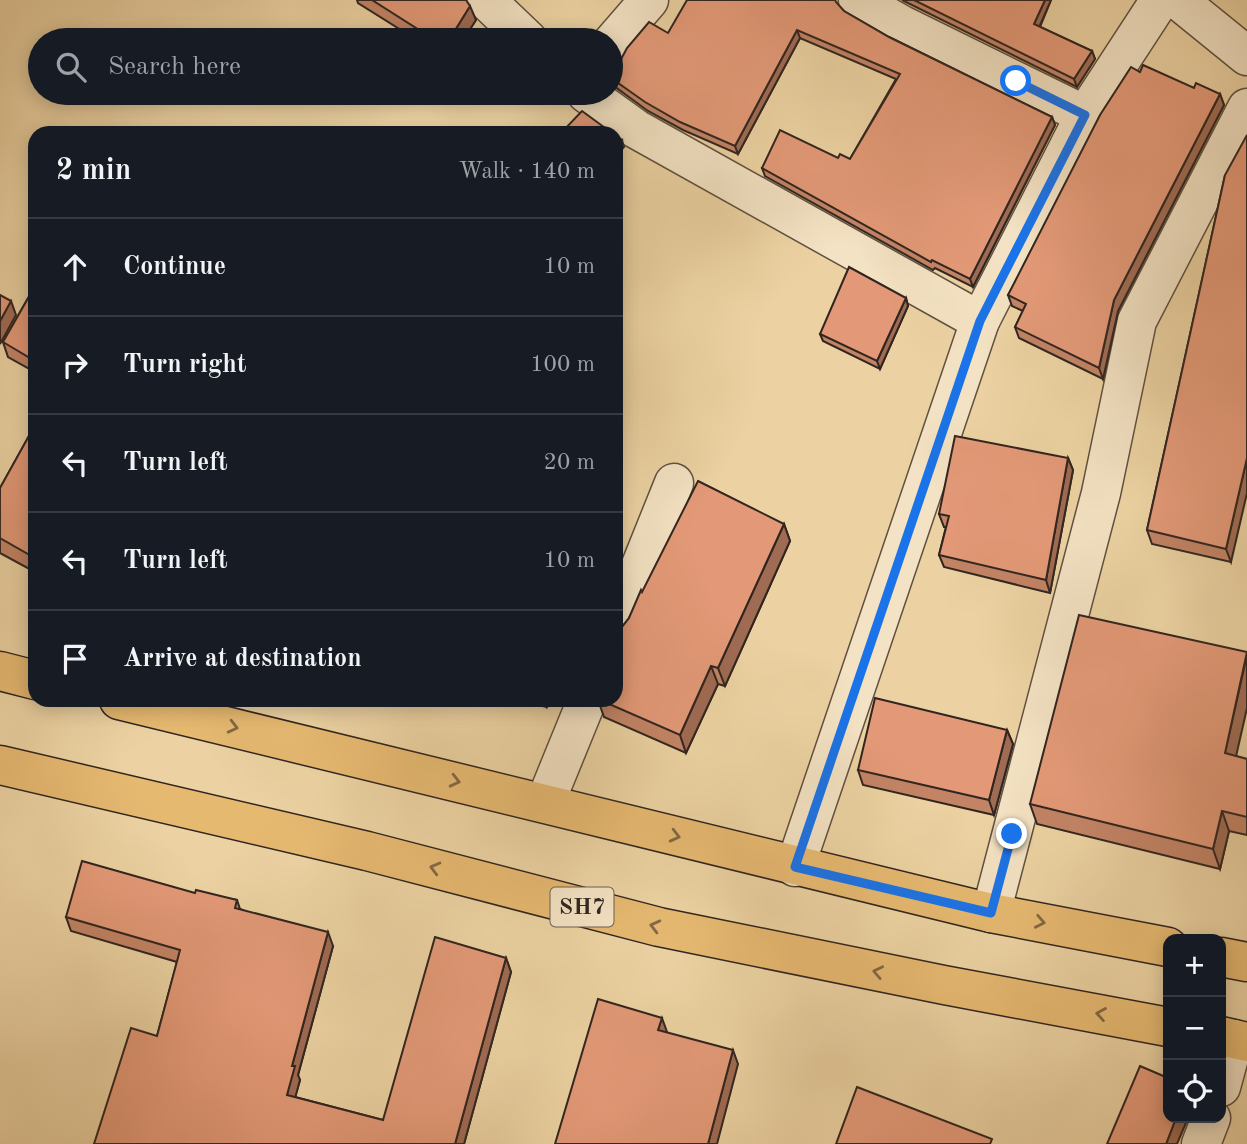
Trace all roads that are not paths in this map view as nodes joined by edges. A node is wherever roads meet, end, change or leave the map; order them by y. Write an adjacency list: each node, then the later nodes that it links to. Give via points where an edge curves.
1 (486, 0): 6 (street)
2 (649, 0): 7 (street)
3 (858, 0): 11 (street)
4 (1160, 0): 11 (street)
5 (1178, 0): 8 (street)
6 (515, 28)
7 (623, 30)
8 (1247, 55)
9 (603, 105): 12 (street, via 636,129)
10 (1247, 108): 22 (street, via 1137,321 1101,493)
11 (1085, 115): 12 (street)
12 (980, 321): 21 (street)
13 (674, 484): 14 (street)
14 (623, 610)
15 (0, 671): 16 (main road)
16 (28, 678)
17 (149, 707): 20 (main road, one-way to 20)
18 (584, 707): 20 (street)
19 (0, 765): 26 (main road, SH7, one-way to 19, via 659,927 367,851)
20 (545, 803): 21 (main road, one-way to 21)
21 (795, 867): 22 (main road)
22 (991, 913): 23 (main road, one-way to 23)
23 (1163, 946)
24 (1226, 958): 25 (main road)
25 (1247, 960)
26 (1163, 1026)
27 (1234, 1039): 28 (street)
28 (1226, 1069)
29 (1209, 1123): 30 (street)
30 (1201, 1144)

